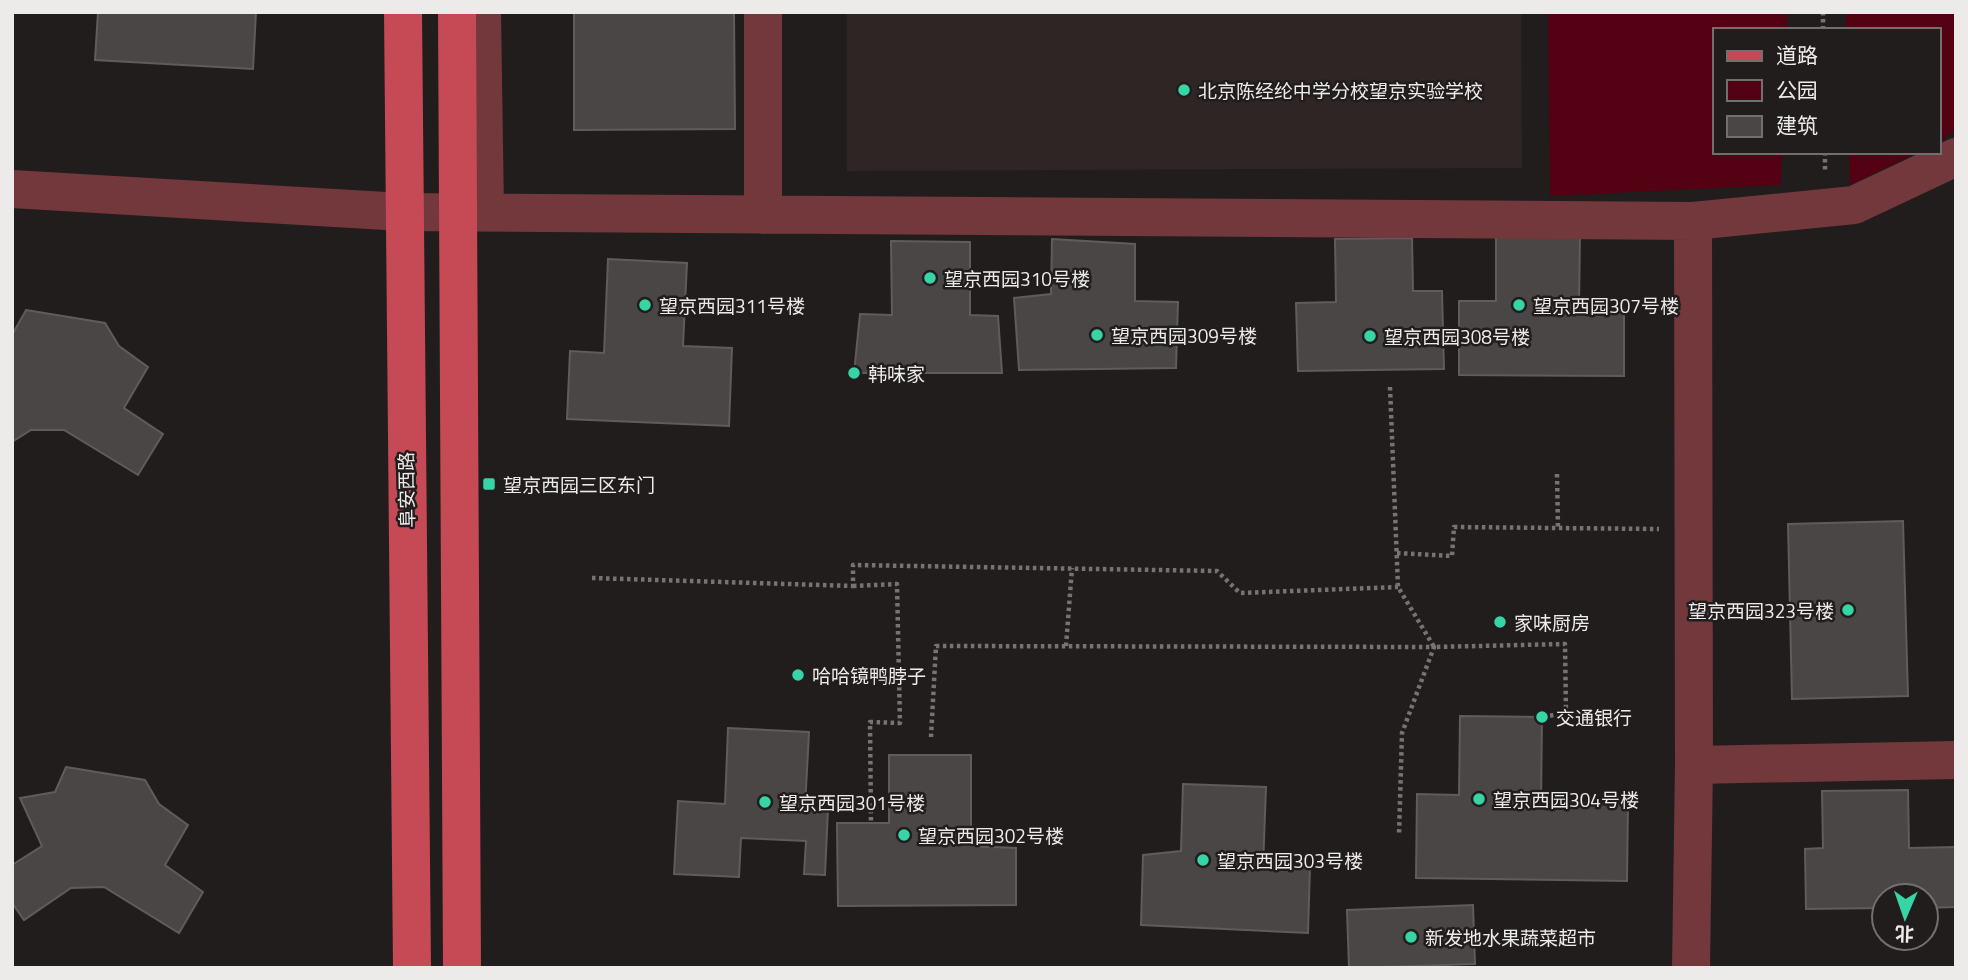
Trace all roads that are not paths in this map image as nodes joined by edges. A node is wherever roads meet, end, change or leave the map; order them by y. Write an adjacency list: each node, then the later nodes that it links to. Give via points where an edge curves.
1 (403, 12): 7 (main road, 阜安西路)
2 (457, 12): 8 (main road)
3 (482, 12): 8 (street)
4 (763, 12): 9 (street)
5 (1956, 157): 10 (street, via 1854,205)
6 (12, 189): 7 (street)
7 (403, 212): 8 (street); 13 (main road, 阜安西路)
8 (471, 212): 9 (street); 14 (main road)
9 (762, 215): 10 (street)
10 (1693, 221): 12 (street)
11 (1956, 760): 12 (street)
12 (1694, 765): 15 (street)
13 (412, 968)
14 (462, 968)
15 (1691, 968)

